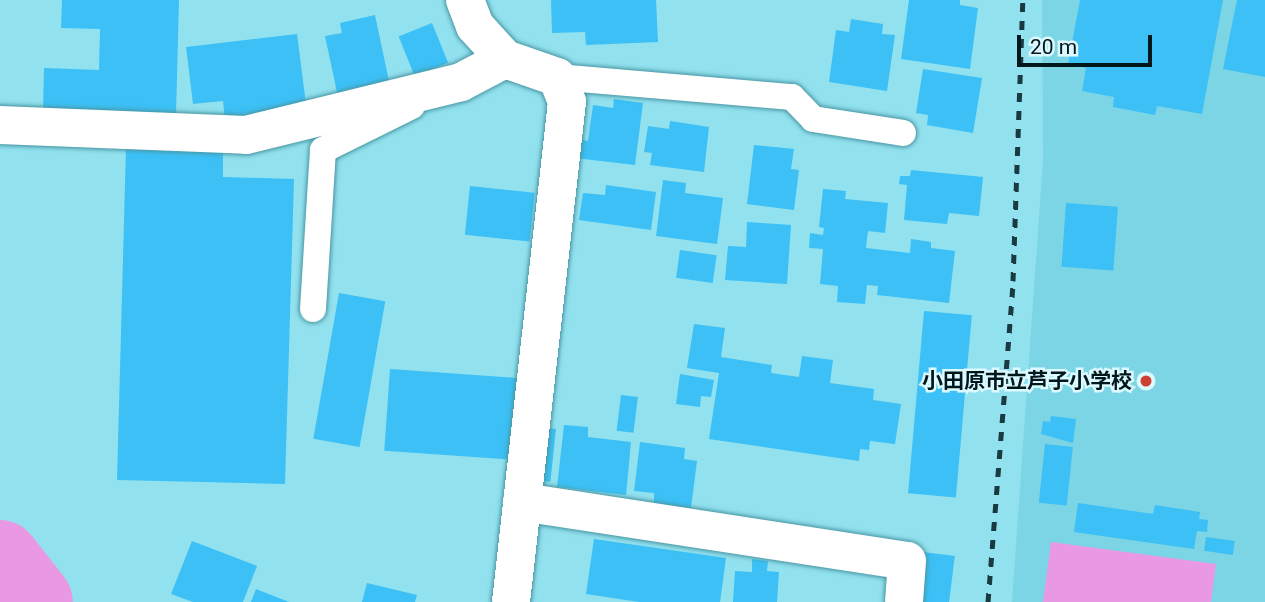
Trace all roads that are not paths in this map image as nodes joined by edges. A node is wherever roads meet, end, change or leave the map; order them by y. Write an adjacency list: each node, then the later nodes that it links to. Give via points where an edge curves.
1 (465, 0): 2 (street, via 475,26)
2 (505, 59): 3 (street); 4 (street)
3 (556, 77): 6 (lane, via 792,97 813,119); 8 (street, via 567,102)
4 (461, 82): 5 (street, via 246,135); 7 (lane, via 323,150)
5 (0, 125)
6 (903, 133)
7 (313, 309)
8 (522, 502): 9 (street); 10 (street, via 907,561)
9 (510, 602)
10 (904, 602)

